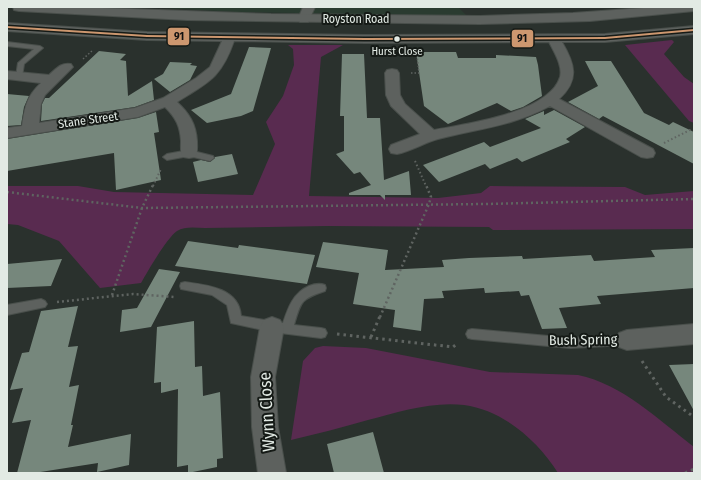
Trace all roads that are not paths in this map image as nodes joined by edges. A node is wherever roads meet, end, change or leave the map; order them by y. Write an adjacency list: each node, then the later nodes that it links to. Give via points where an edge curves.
1 (19, 7): 3 (main road, Royston Road)
2 (694, 7): 4 (main road, Royston Road, via 556,18)
3 (105, 10): 4 (main road, Royston Road)
4 (307, 13)
5 (7, 27): 7 (street)
6 (694, 30): 8 (street, via 605,38)
7 (229, 38): 8 (street); 15 (street, Stane Street, via 215,69 201,81)
8 (554, 39): 14 (street, via 565,62 567,77 564,86)
9 (7, 44): 12 (lane, via 40,48 21,63)
10 (66, 67): 13 (street)
11 (392, 73): 18 (street, via 395,100)
12 (14, 76): 13 (street)
13 (53, 80): 16 (street, via 39,93 33,104)
14 (549, 100): 18 (street, via 504,120); 21 (street)
15 (168, 101): 16 (street, Stane Street, via 138,112); 20 (street, via 184,117 189,132)
16 (30, 128): 17 (street, Stane Street)
17 (7, 133)
18 (432, 136): 19 (street)
19 (400, 148)
20 (189, 152): 22 (lane); 23 (lane)
21 (648, 153)
22 (167, 157)
23 (210, 158)
24 (185, 286): 28 (lane, via 225,296 234,308 235,320)
25 (321, 288): 28 (lane, via 311,289 298,298)
26 (41, 304): 27 (lane)
27 (7, 310)
28 (280, 328): 29 (lane); 33 (street, Wynn Close, via 263,377 265,427)
29 (322, 333)
30 (472, 334): 32 (lane, Bush Spring, via 570,342)
31 (694, 334): 32 (street, Bush Spring)
32 (627, 340)
33 (272, 473)

